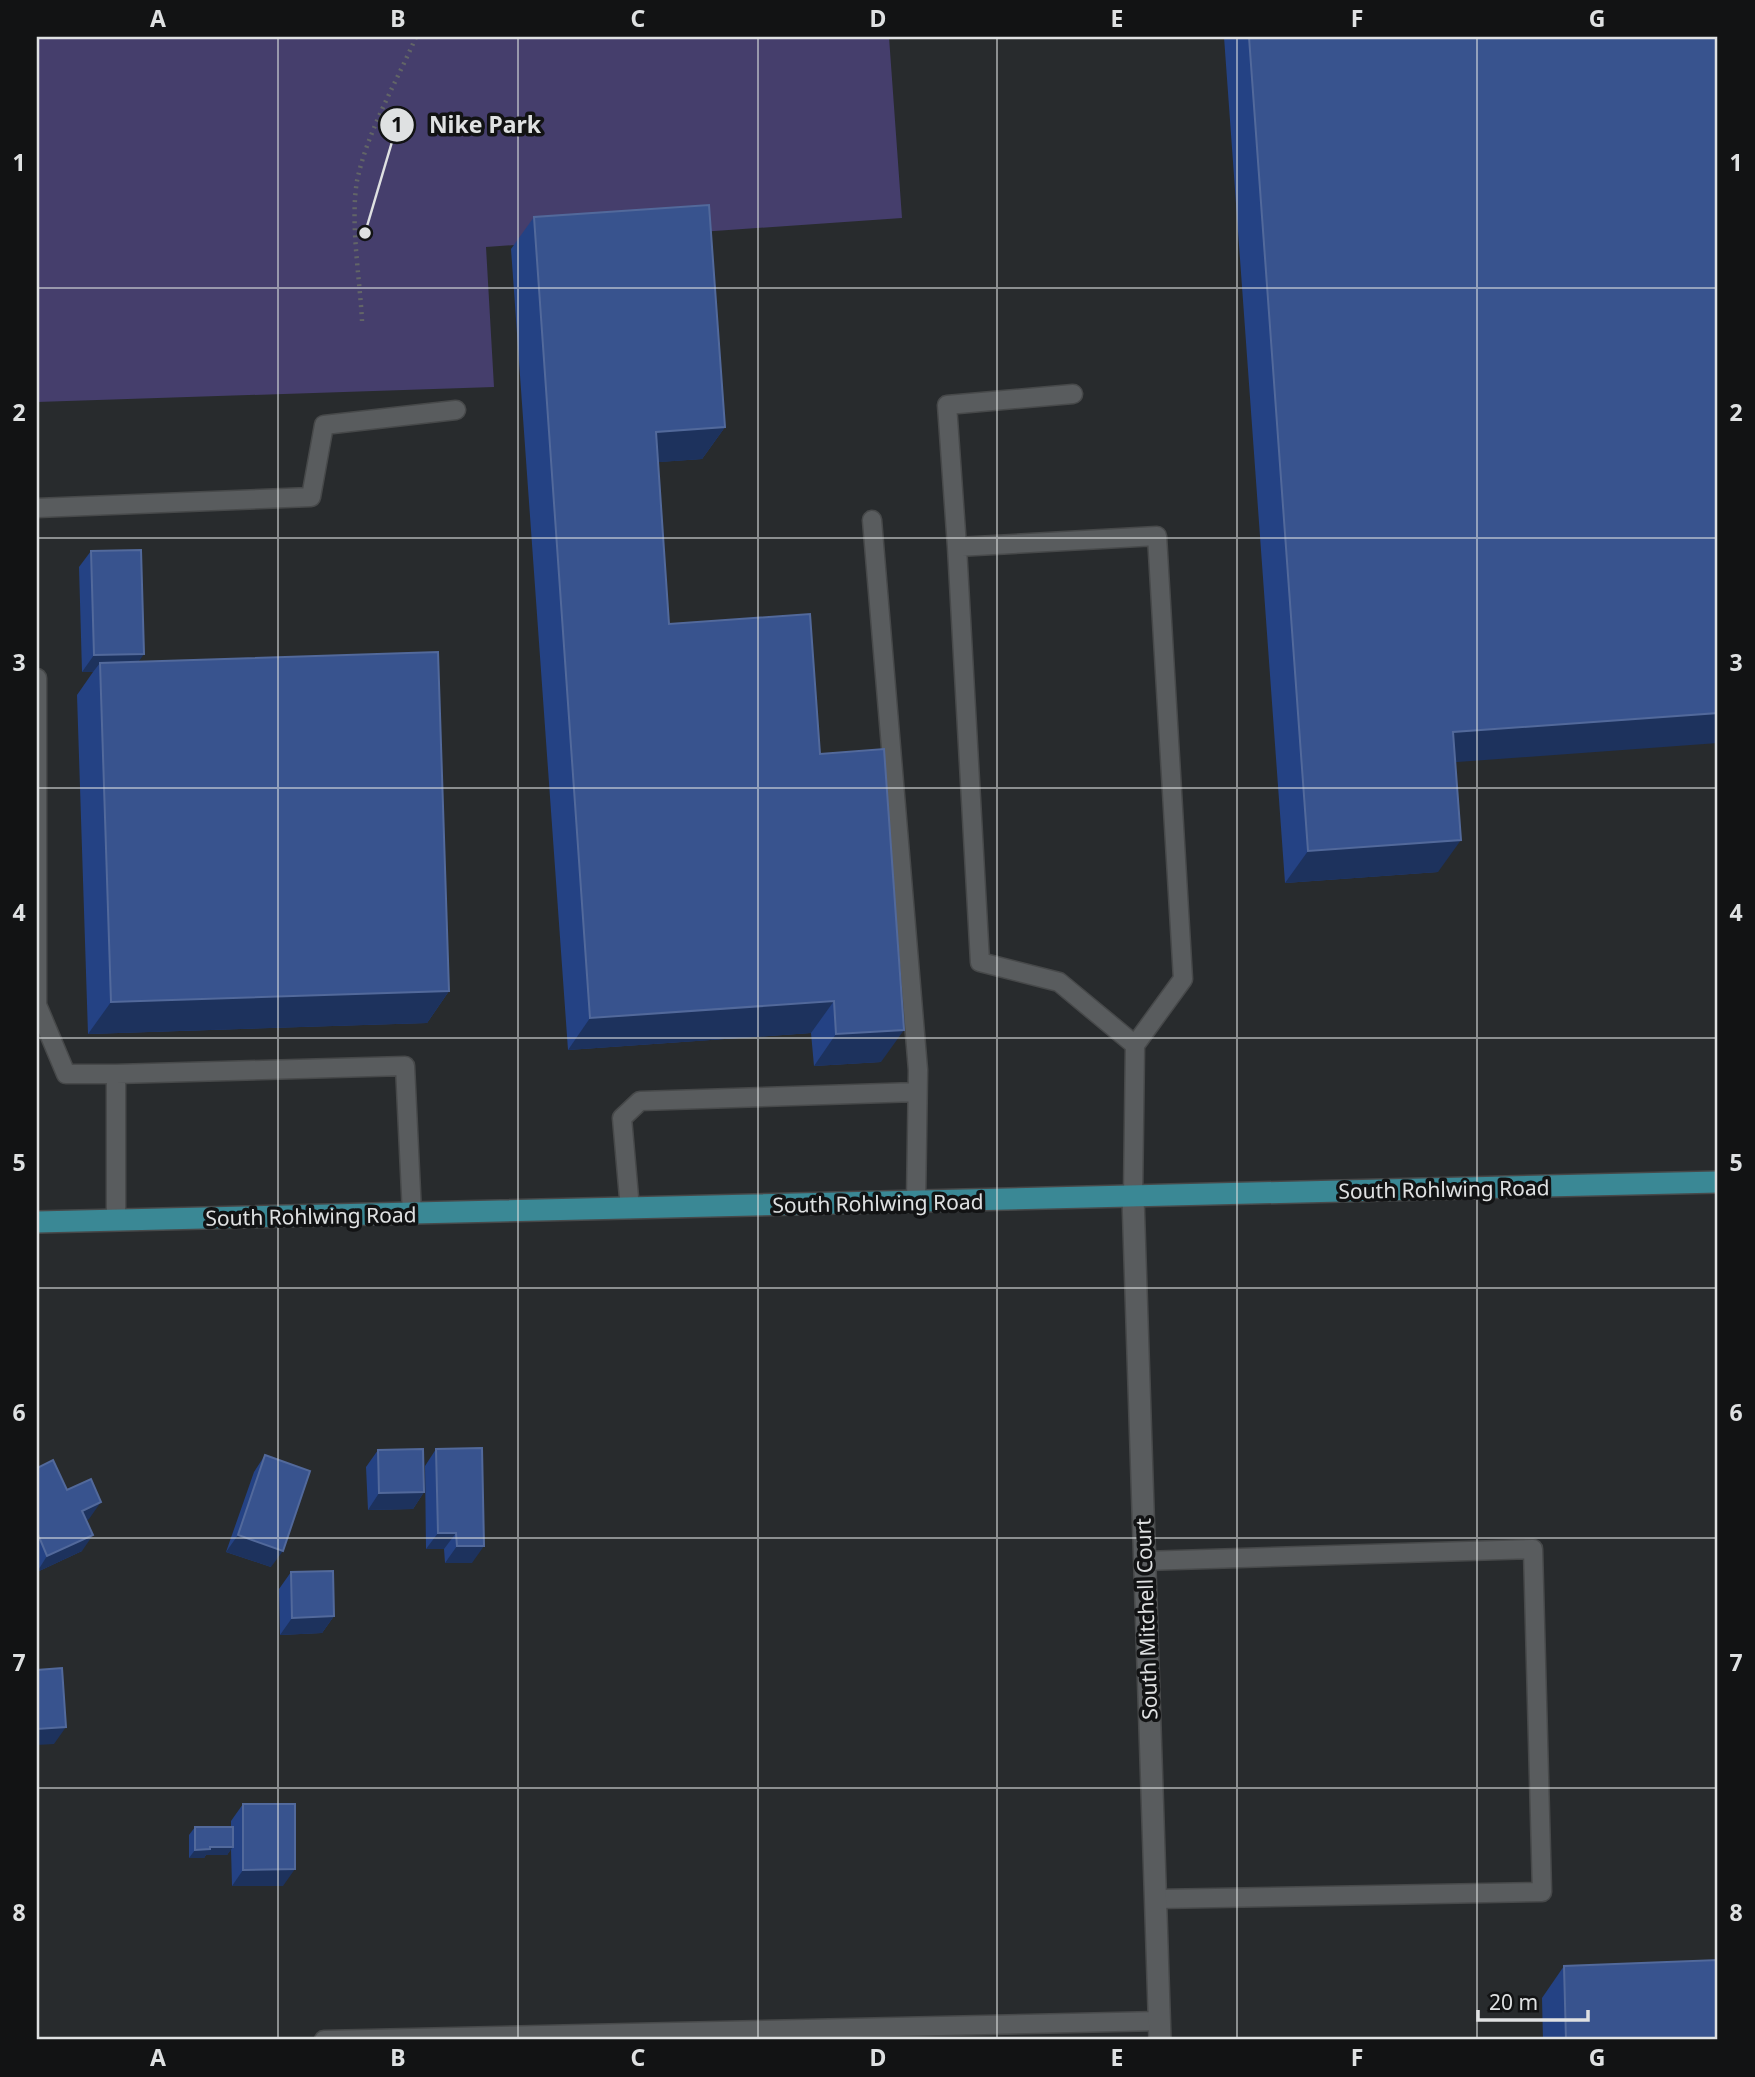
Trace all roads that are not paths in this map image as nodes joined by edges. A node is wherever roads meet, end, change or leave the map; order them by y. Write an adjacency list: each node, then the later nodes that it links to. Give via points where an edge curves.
1 (1073, 394): 5 (lane, via 947,405)
2 (456, 410): 3 (lane, via 324,425 311,497)
3 (37, 508)
4 (872, 520): 9 (lane)
5 (957, 547): 7 (lane, via 980,962 1059,982); 7 (lane, via 1157,536 1183,978)
6 (37, 678): 8 (lane, via 37,1005 66,1074)
7 (1135, 1045): 11 (lane)
8 (116, 1074): 14 (lane, via 405,1066); 15 (lane)
9 (918, 1092): 12 (lane); 13 (lane, via 640,1101 622,1118)
10 (1718, 1182): 11 (main road, South Rohlwing Road)
11 (1133, 1197): 12 (main road, South Rohlwing Road); 17 (street, South Mitchell Court)
12 (916, 1202): 13 (main road, South Rohlwing Road)
13 (630, 1209): 14 (main road, South Rohlwing Road)
14 (412, 1214): 15 (main road, South Rohlwing Road)
15 (116, 1220): 16 (main road, South Rohlwing Road)
16 (37, 1222)
17 (1144, 1561): 18 (street, South Mitchell Court); 18 (lane, via 1533,1549 1542,1892)
18 (1157, 1899): 19 (street, South Mitchell Court)
19 (1160, 2031): 20 (lane, via 613,2031)
20 (324, 2040)

